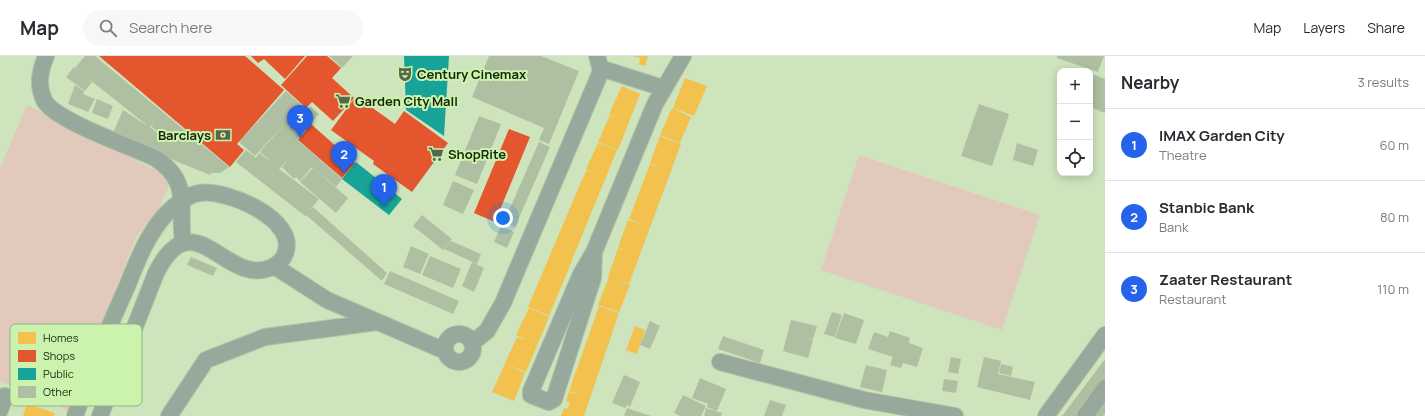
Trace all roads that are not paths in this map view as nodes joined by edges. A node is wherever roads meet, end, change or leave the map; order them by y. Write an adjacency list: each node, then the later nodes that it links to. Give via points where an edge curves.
1 (46, 56): 5 (street, via 39,78 44,102 68,120 134,148 166,165 179,184)
2 (683, 56): 4 (street, via 676,71)
3 (599, 62): 4 (street); 9 (street, via 601,72 500,310 487,331 472,343 470,356 463,361 454,361 445,350)
4 (663, 88): 7 (street)
5 (183, 200): 6 (street); 8 (street, via 207,192 230,196 265,212 276,221 283,232 286,244 285,254); 10 (street, via 167,213 148,237)
6 (183, 243): 8 (street, via 194,243 218,252 245,269 262,271); 11 (street, via 172,248 163,258)
7 (594, 252): 7 (street, via 593,278 554,399 549,402 531,395 531,391 581,274)
8 (274, 266): 9 (street, via 327,300)
9 (377, 322): 19 (street, via 266,337 206,360)
10 (110, 324)
11 (136, 324)
12 (1105, 335): 21 (street)
13 (720, 362): 20 (street, via 864,400)
14 (1105, 388): 22 (street)
15 (79, 406): 17 (street)
16 (104, 406): 18 (street)
17 (75, 416)
18 (100, 416)
19 (169, 416)
20 (955, 416)
21 (1046, 416)
22 (1085, 416)

